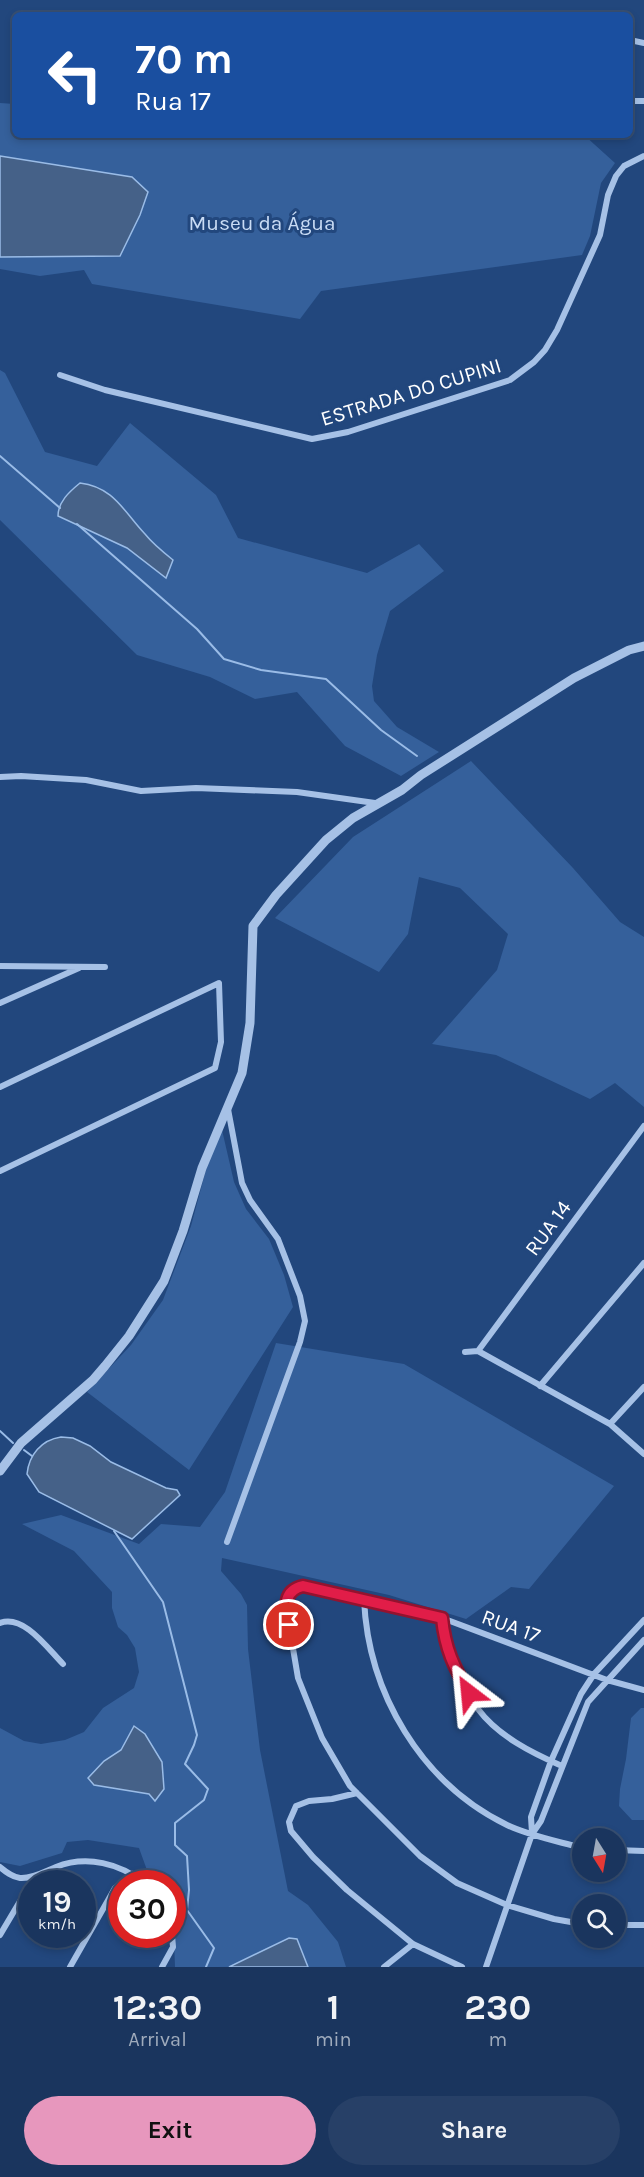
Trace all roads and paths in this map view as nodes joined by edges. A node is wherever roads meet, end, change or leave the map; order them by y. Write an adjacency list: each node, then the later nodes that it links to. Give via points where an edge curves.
1 (644, 156): 2 (street, ESTRADA DO CUPINI, via 624,166 616,176 600,236 557,330 534,362 510,380 348,432 312,439 105,390)
2 (60, 375)
3 (644, 646): 5 (street, via 574,678 402,790)
4 (0, 777): 5 (street, via 86,780 141,791 196,788 297,792)
5 (375, 803): 11 (street, via 326,840 253,926 250,1023 242,1073)
6 (0, 966): 7 (street)
7 (81, 967): 8 (street); 9 (street)
8 (105, 967)
9 (0, 1003)
10 (0, 1087): 13 (street, via 219,983 221,1042 214,1068)
11 (228, 1108): 21 (street, via 202,1168 164,1281 129,1336 93,1380 21,1443); 22 (street, via 242,1183 278,1239 300,1296 304,1321 300,1342)
12 (644, 1126): 15 (street, RUA 14)
13 (0, 1170)
14 (644, 1263): 17 (street)
15 (478, 1351): 16 (street); 17 (street)
16 (465, 1352)
17 (540, 1386): 19 (street)
18 (644, 1387): 19 (street)
19 (610, 1424): 20 (street)
20 (644, 1454)
21 (0, 1471)
22 (227, 1542)
23 (364, 1599): 24 (street, RUA 17); 36 (street, RUA 17, via 303,1586 294,1588 286,1607 298,1678 322,1738); 37 (street, via 375,1667 389,1705 411,1743 437,1774 470,1803)
24 (442, 1618): 29 (street, RUA 17); 34 (street, via 451,1661 478,1709 524,1748)
25 (644, 1620): 29 (street)
26 (0, 1623): 28 (street, via 14,1621 24,1625)
27 (644, 1640): 30 (street)
28 (63, 1664)
29 (594, 1674): 30 (street, RUA 17); 32 (street)
30 (607, 1680): 31 (street, RUA 17); 33 (street, via 588,1702)
31 (644, 1689)
32 (564, 1733): 33 (street); 34 (street)
33 (572, 1738): 35 (street)
34 (551, 1761): 35 (street); 37 (street, via 531,1816)
35 (562, 1766): 37 (street, via 542,1821)
36 (357, 1793): 47 (street, via 420,1856 457,1882); 52 (street, via 296,1806 289,1822 291,1831 347,1890)
37 (532, 1834): 38 (street); 47 (street)
38 (572, 1845)
39 (626, 1850): 40 (street)
40 (644, 1851)
41 (0, 1867): 44 (street)
42 (50, 1870): 43 (street, via 87,1861)
43 (123, 1870)
44 (18, 1877)
45 (108, 1900): 54 (street)
46 (18, 1905): 51 (street)
47 (507, 1905): 48 (street); 58 (street)
48 (572, 1922)
49 (626, 1925): 50 (street)
50 (644, 1925)
51 (0, 1935)
52 (413, 1944): 56 (street); 57 (street)
53 (173, 1948): 55 (street)
54 (70, 1967)
55 (162, 1967)
56 (384, 1967)
57 (462, 1967)
58 (486, 1967)

